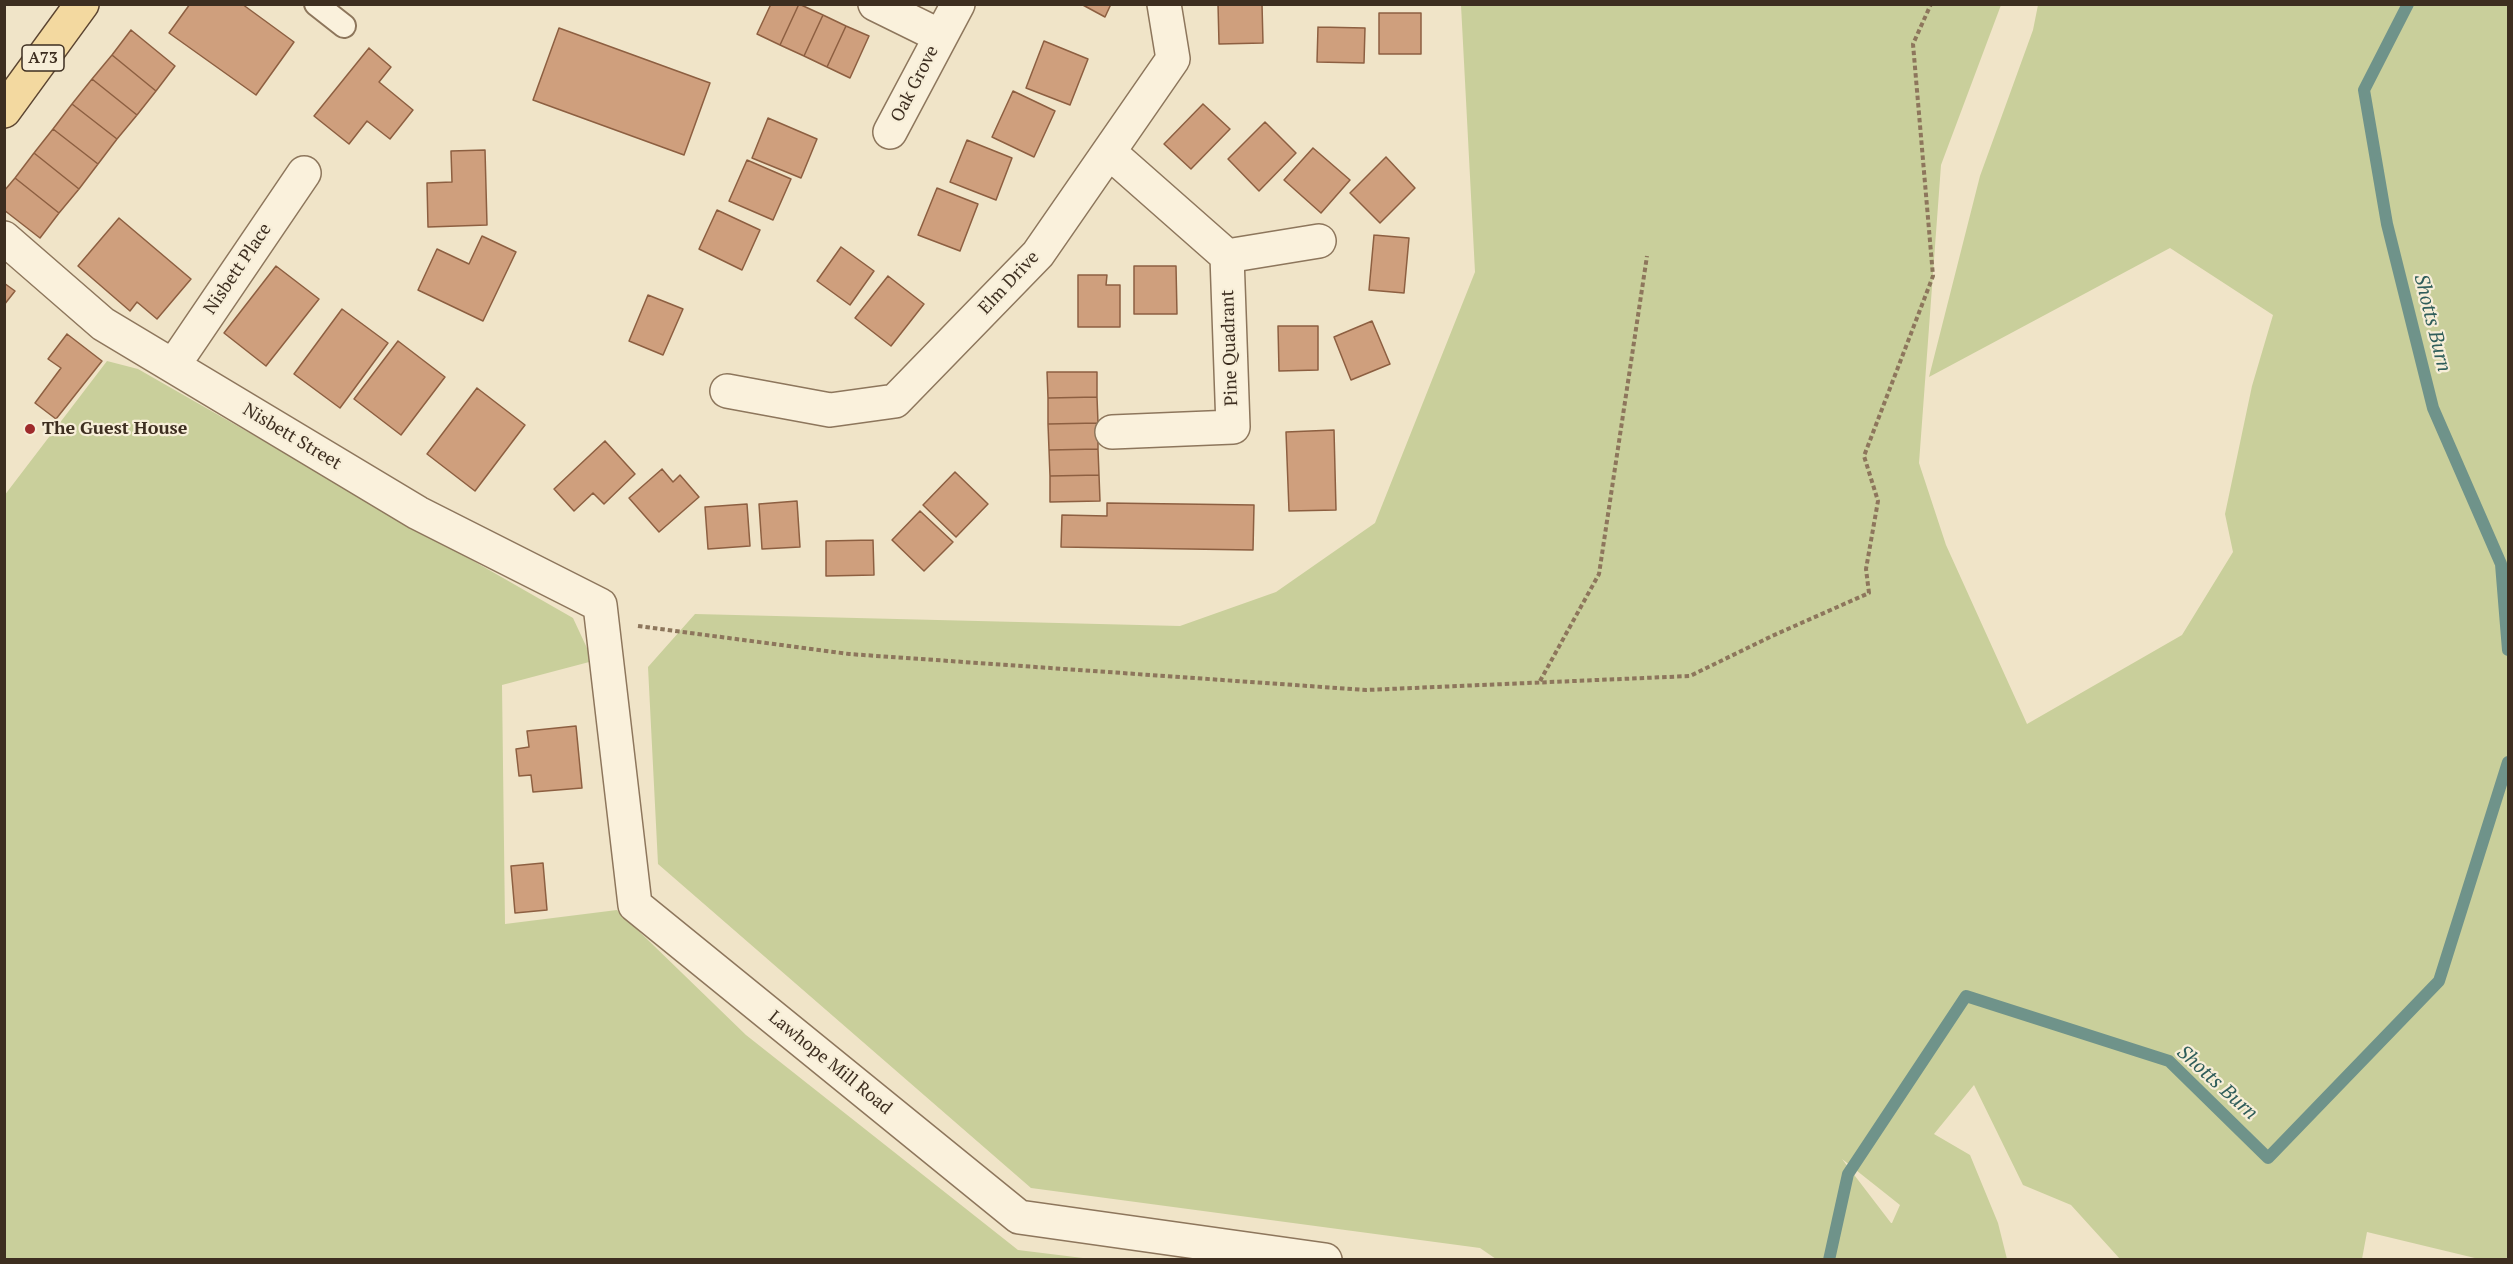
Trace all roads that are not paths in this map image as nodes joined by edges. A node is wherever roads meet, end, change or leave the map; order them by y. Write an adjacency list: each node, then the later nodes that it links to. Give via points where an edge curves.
1 (82, 4): 8 (main road, A73)
2 (316, 4): 6 (lane)
3 (875, 4): 7 (street, Oak Grove)
4 (958, 4): 7 (street, Oak Grove)
5 (1164, 4): 10 (street, Elm Drive, via 1173,59)
6 (344, 26)
7 (940, 36): 9 (street, Oak Grove)
8 (4, 111)
9 (890, 132)
10 (1109, 153): 14 (street); 16 (street, Elm Drive, via 1038,254 895,401 830,410)
11 (304, 173): 15 (street, Nisbett Place)
12 (4, 238): 15 (street, Nisbett Street, via 103,324)
13 (1319, 241): 14 (street)
14 (1227, 256): 17 (street, Pine Quadrant, via 1233,427)
15 (173, 366): 18 (street, Nisbett Street, via 418,513)
16 (727, 391)
17 (1112, 432)
18 (601, 612): 19 (street, Lawhope Mill Road, via 635,906 1019,1216)
19 (1326, 1260)

